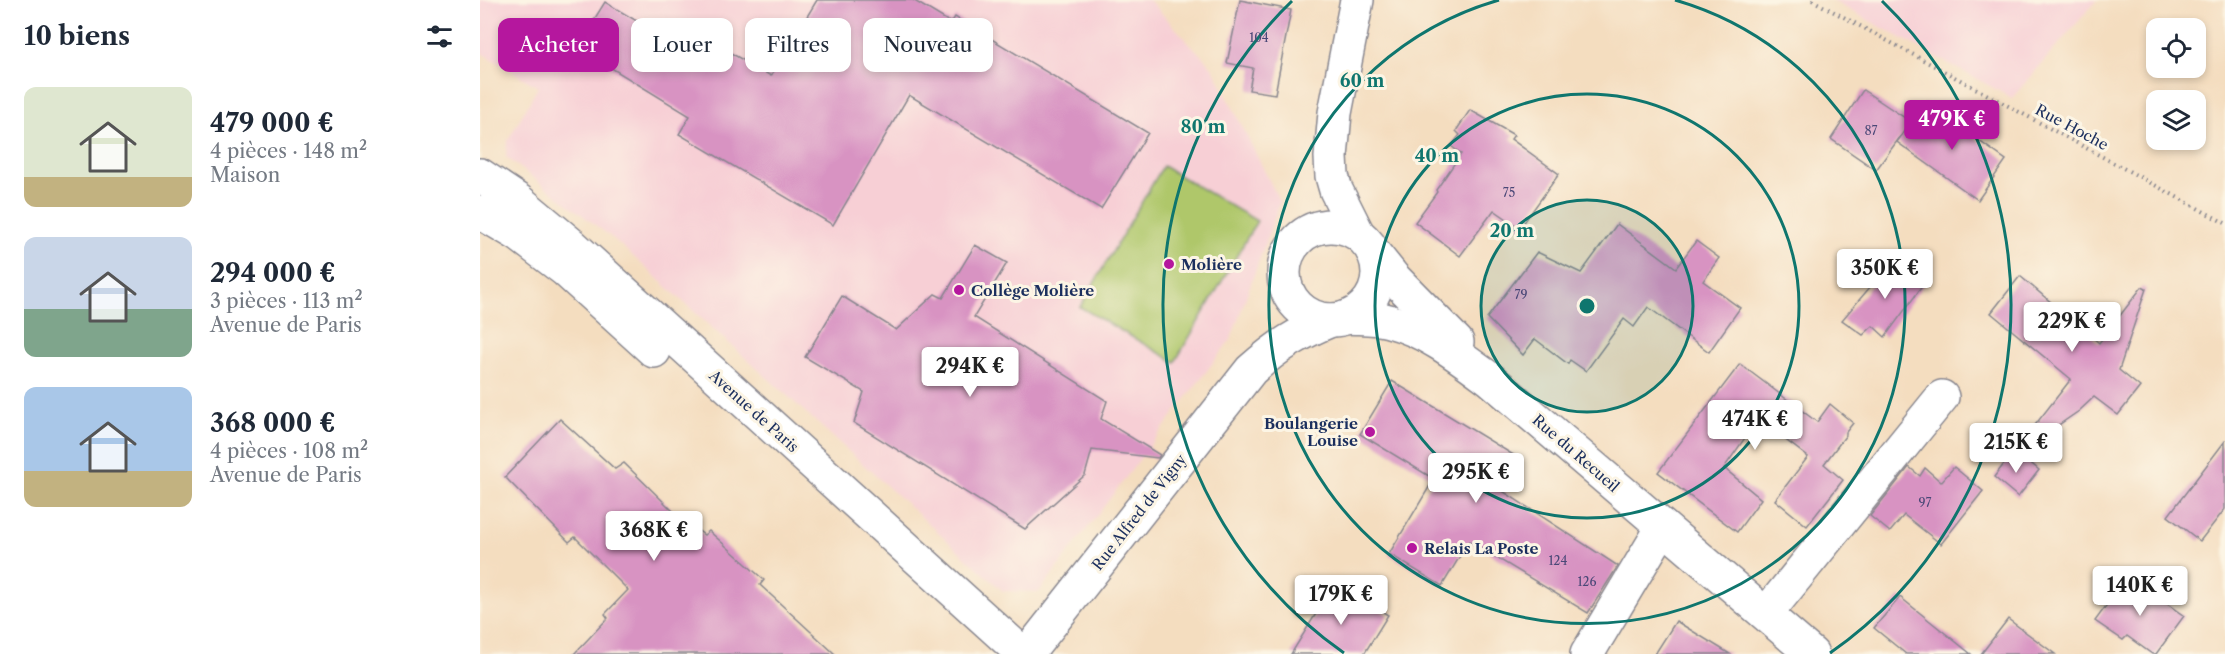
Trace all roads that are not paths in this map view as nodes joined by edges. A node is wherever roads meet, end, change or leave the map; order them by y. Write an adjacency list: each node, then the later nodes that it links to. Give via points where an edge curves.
1 (1357, 0): 2 (street, Rue du Recueil)
2 (1335, 113): 5 (street, Rue du Recueil, via 1317,168 1316,201); 6 (street, Rue du Recueil, via 1332,176 1344,208)
3 (480, 175): 15 (street, Avenue de Paris, via 519,201 572,246)
4 (480, 212): 14 (street, Avenue de Paris, via 565,270)
5 (1300, 237): 6 (street, via 1328,226 1344,228); 7 (street, via 1286,256)
6 (1365, 243): 8 (street, via 1378,268 1374,291 1361,309); 10 (street, Rue du Recueil)
7 (1283, 279): 8 (street, via 1296,306 1309,315); 9 (street, Rue Alfred de Vigny, via 1278,310)
8 (1339, 319): 9 (street, Rue Alfred de Vigny, via 1287,341); 10 (street, Rue du Recueil, via 1384,320 1405,326 1448,349)
9 (1251, 370): 15 (street, Rue Alfred de Vigny)
10 (1490, 379): 12 (street, Rue du Recueil)
11 (1942, 397): 13 (street)
12 (1663, 527): 13 (street, Rue du Recueil); 16 (street)
13 (1766, 614): 17 (street, Rue du Recueil)
14 (988, 654)
15 (1025, 654)
16 (1587, 654)
17 (1812, 654)

